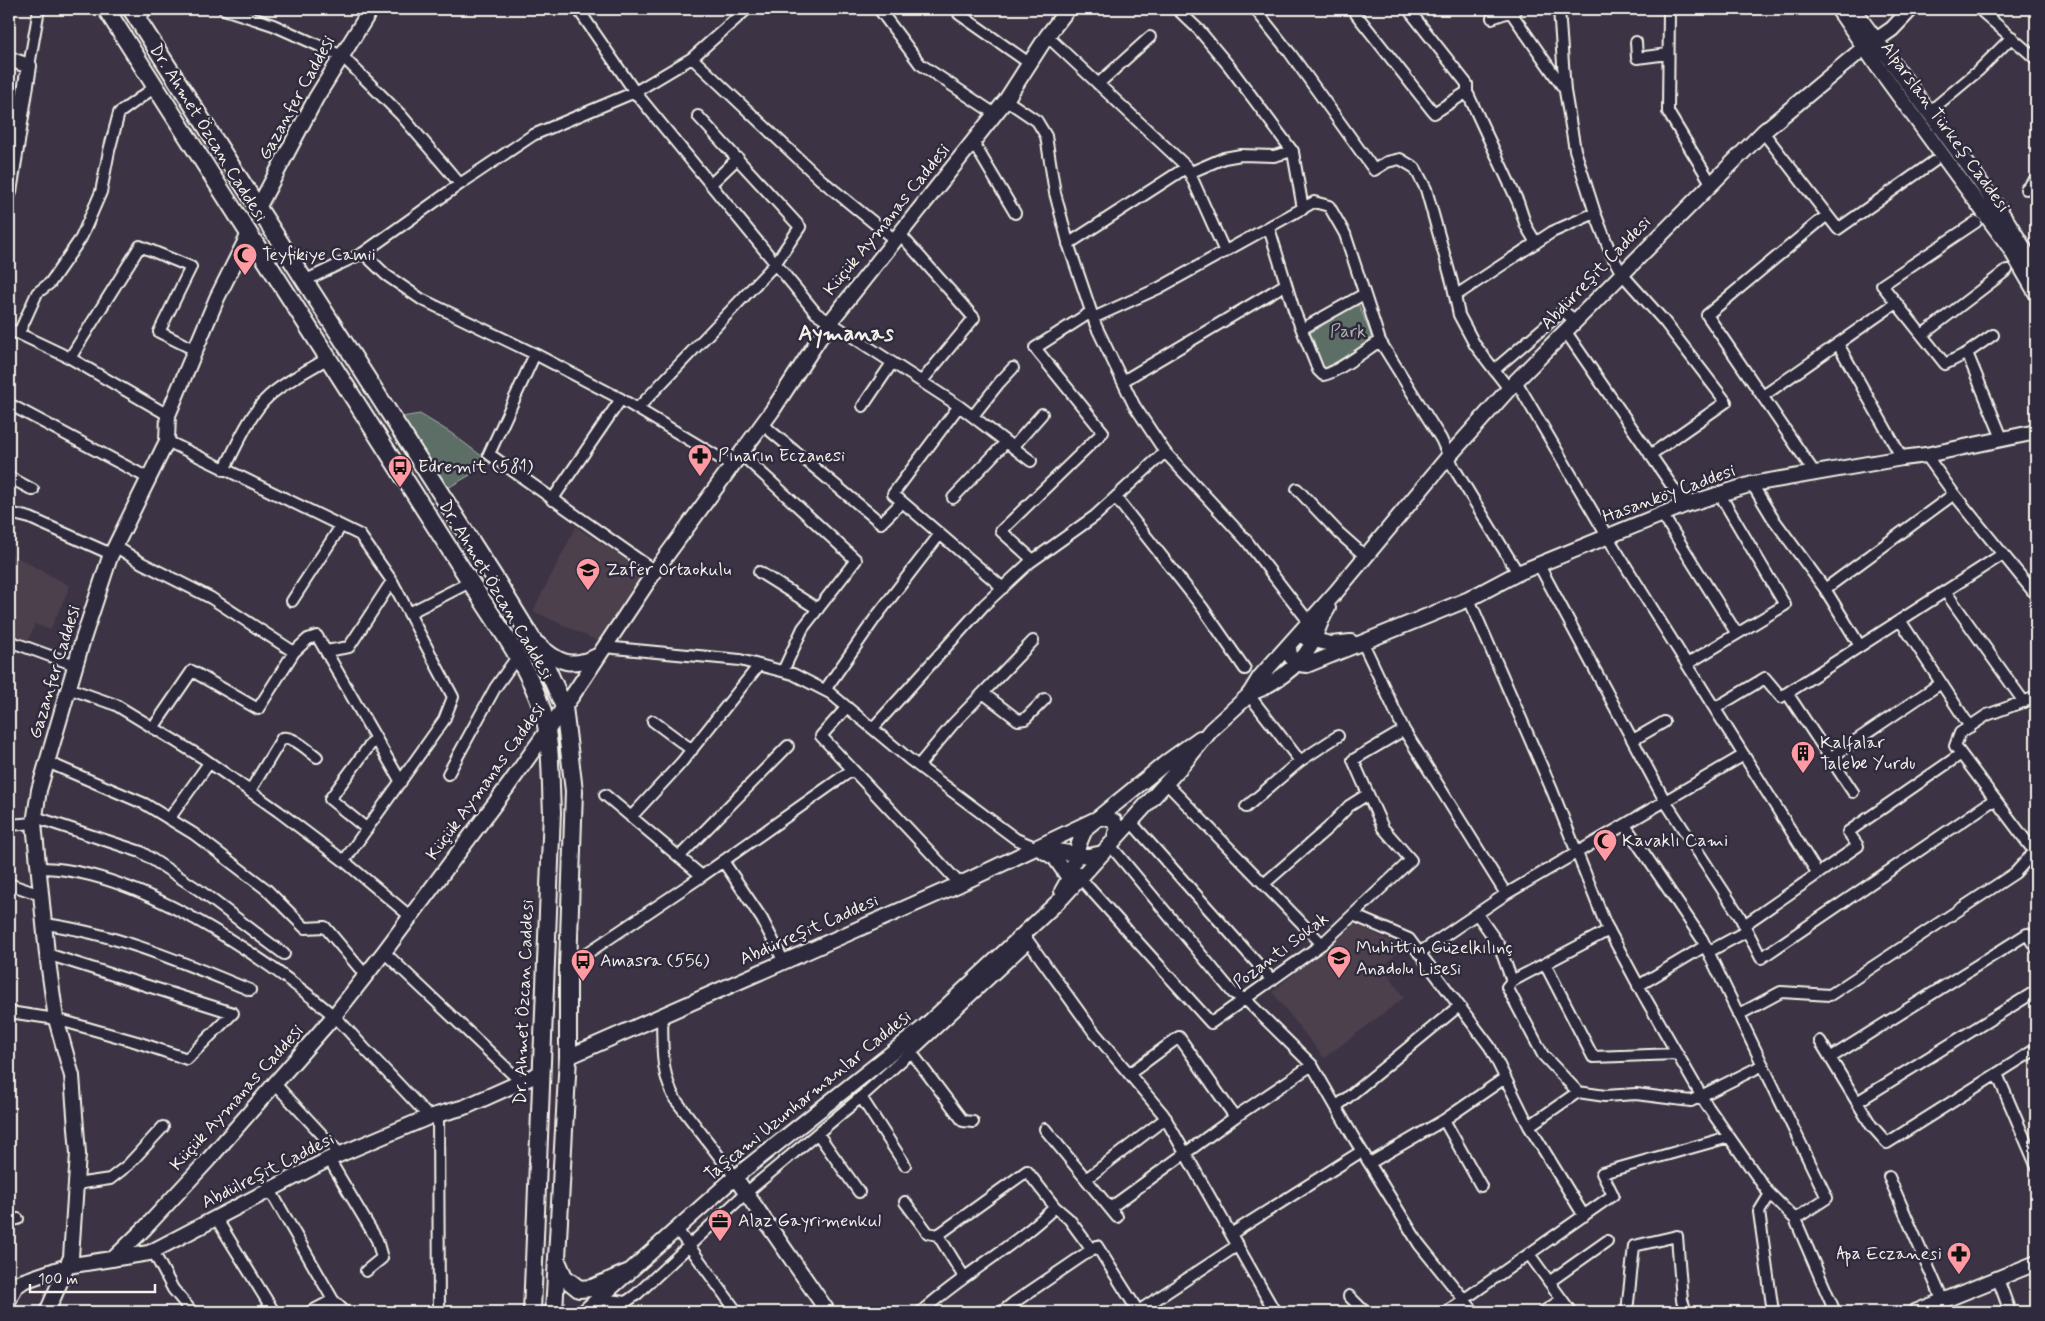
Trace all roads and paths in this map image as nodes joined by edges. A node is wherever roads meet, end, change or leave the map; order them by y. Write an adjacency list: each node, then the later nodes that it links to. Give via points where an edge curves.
1 (39, 9): 36 (street)
2 (106, 9): 38 (main road, Dr. Ahmet Özcan Caddesi)
3 (224, 9): 32 (street, via 273,25)
4 (371, 9): 32 (street, Gazanfer Caddesi)
5 (578, 9): 40 (street)
6 (747, 9): 33 (street)
7 (879, 9): 44 (street, via 920,64)
8 (959, 9): 35 (street, via 959,14)
9 (1068, 9): 25 (street, Küçük Aymanas Caddesi)
10 (1177, 9): 49 (street, via 1229,66)
11 (1255, 9): 80 (street, via 1374,170 1400,159 1415,168 1426,189)
12 (1352, 9): 41 (street, via 1434,114)
13 (1408, 9): 41 (street, via 1467,84)
14 (1559, 9): 39 (street)
15 (1669, 9): 31 (street)
16 (1838, 9): 29 (street, Alparslan Türkeş Caddesi)
17 (1853, 9): 24 (street, Alparslan Türkeş Caddesi)
18 (1864, 9): 24 (street)
19 (1911, 9): 29 (street, Abdürreşit Caddesi, via 1892,29)
20 (1979, 9): 27 (street)
21 (1513, 10): 23 (street); 39 (street)
22 (138, 12): 59 (main road, Dr. Ahmet Özcan Caddesi)
23 (1492, 18)
24 (1867, 28): 29 (street, Alparslan Türkeş Caddesi)
25 (1047, 36): 35 (street, Küçük Aymanas Caddesi); 37 (street)
26 (1150, 37): 37 (street)
27 (2012, 37): 30 (street); 43 (street)
28 (1636, 42): 31 (street, via 1637,58)
29 (1871, 44): 43 (street, Alparslan Türkeş Caddesi); 46 (street, Abdürreşit Caddesi); 78 (street, Alparslan Türkeş Caddesi, via 2008,245)
30 (2034, 52)
31 (1668, 54): 54 (street, via 1668,112)
32 (342, 56): 55 (street, via 401,115); 59 (street, Gazanfer Caddesi)
33 (692, 58): 40 (street); 67 (street, via 820,179)
34 (9, 59): 36 (street)
35 (1029, 63): 42 (street, Küçük Aymanas Caddesi)
36 (29, 66): 47 (street)
37 (1098, 84): 52 (street)
38 (155, 87): 66 (main road, Dr. Ahmet Özcan Caddesi); 88 (street, via 119,113 108,150 101,192 81,238 50,283 37,293)
39 (1565, 91): 62 (street, via 1575,150)
40 (635, 92): 55 (street, via 533,135); 56 (street)
41 (1467, 92): 68 (street)
42 (1006, 100): 44 (street, Küçük Aymanas Caddesi); 69 (street, via 1037,121 1046,136 1055,193)
43 (1929, 112): 73 (street, Alparslan Türkeş Caddesi, via 2007,221)
44 (995, 114): 48 (street, Küçük Aymanas Caddesi)
45 (698, 116): 50 (street)
46 (1763, 132): 54 (street, Abdürreşit Caddesi); 63 (street)
47 (13, 133): 58 (street)
48 (973, 142): 61 (street); 67 (street, Küçük Aymanas Caddesi)
49 (1293, 151): 52 (street, via 1274,156 1224,158); 60 (street)
50 (738, 158): 56 (street); 72 (street, via 800,227)
51 (1933, 162): 63 (street, via 1838,229)
52 (1188, 170): 69 (street); 70 (street)
53 (2036, 179): 57 (street)
54 (1711, 183): 75 (street, Abdürreşit Caddesi)
55 (460, 184): 71 (street)
56 (711, 184): 72 (street)
57 (2026, 189)
58 (9, 192)
59 (258, 208): 76 (main road, Dr. Ahmet Özcan Caddesi)
60 (1303, 209): 65 (street); 79 (street, via 1314,202 1329,206 1345,234)
61 (1015, 213)
62 (1595, 213): 68 (street, via 1552,232); 75 (street)
63 (1827, 215): 104 (street, via 1707,315)
64 (1976, 222): 81 (street, via 1882,285)
65 (1269, 228): 70 (street); 77 (street)
66 (249, 234): 93 (street, Gazanfer Caddesi); 97 (main road, Dr. Ahmet Özcan Caddesi)
67 (897, 237): 84 (street, Küçük Aymanas Caddesi); 101 (street, via 974,318)
68 (1536, 243): 80 (street)
69 (1068, 244): 82 (street)
70 (1225, 252): 82 (street, via 1159,288)
71 (363, 253): 76 (street); 95 (street, via 386,276 420,299)
72 (775, 264): 84 (street, via 816,313); 109 (street)
73 (2036, 268)
74 (2007, 270): 89 (street)
75 (1622, 274): 83 (street, Abdürreşit Caddesi); 119 (street, via 1664,321 1726,402)
76 (304, 281): 165 (main road, Dr. Ahmet Özcan Caddesi)
77 (1286, 284): 86 (street); 102 (street)
78 (2036, 293)
79 (1364, 294): 86 (street); 91 (street)
80 (1455, 296): 100 (street, via 1459,315 1475,345)
81 (1896, 303): 89 (street); 92 (street)
82 (1092, 315): 102 (street); 147 (street, via 1035,348 1103,432 1001,531)
83 (1576, 321): 87 (street, Abdürreşit Caddesi); 100 (street, via 1564,311)
84 (830, 322): 98 (street); 113 (street, Küçük Aymanas Caddesi)
85 (9, 329): 88 (street)
86 (1302, 329): 91 (street, via 1323,375)
87 (1566, 332): 103 (street, Abdürreşit Caddesi); 119 (street)
88 (19, 333): 96 (street)
89 (1922, 335): 94 (street, via 1945,364)
90 (1993, 336): 94 (street)
91 (1380, 341): 121 (street)
92 (1838, 344): 104 (street); 122 (street)
93 (195, 350): 96 (street, via 159,332 190,267 140,246); 111 (street, Gazanfer Caddesi)
94 (1967, 353): 115 (street)
95 (535, 354): 105 (street); 136 (street, via 489,454)
96 (70, 358): 111 (street)
97 (328, 358): 125 (street, via 269,396 247,427); 153 (main road, Dr. Ahmet Özcan Caddesi)
98 (892, 364): 101 (street); 107 (street)
99 (1013, 368): 112 (street)
100 (1494, 370): 103 (street)
101 (922, 381): 108 (street)
102 (1123, 381): 118 (street)
103 (1513, 385): 121 (street, Abdürreşit Caddesi); 143 (street)
104 (1763, 396): 126 (street)
105 (622, 399): 109 (street); 136 (street)
106 (9, 404): 128 (street)
107 (863, 406)
108 (959, 406): 112 (street); 137 (street, via 893,494)
109 (638, 408): 123 (street)
110 (1042, 414): 117 (street)
111 (168, 415): 116 (street, Gazanfer Caddesi)
112 (973, 416): 117 (street)
113 (762, 424): 123 (street, Küçük Aymanas Caddesi); 137 (street, via 881,523)
114 (2036, 432): 115 (street, Hasanköy Caddesi)
115 (2002, 438): 120 (street, Hasanköy Caddesi)
116 (166, 441): 125 (street); 128 (street, Gazanfer Caddesi)
117 (1010, 444): 124 (street); 134 (street)
118 (1165, 452): 135 (street); 163 (street, via 1246,540)
119 (1650, 455): 138 (street)
120 (1926, 455): 122 (street, Hasanköy Caddesi); 133 (street)
121 (1449, 456): 146 (street, Abdürreşit Caddesi); 151 (street)
122 (1902, 458): 126 (street, Hasanköy Caddesi)
123 (737, 460): 149 (street, Küçük Aymanas Caddesi); 160 (street, via 856,560)
124 (1031, 461)
125 (224, 470): 141 (street)
126 (1814, 472): 129 (street, Hasanköy Caddesi)
127 (9, 477): 131 (street)
128 (148, 478): 144 (street, Gazanfer Caddesi)
129 (1752, 484): 132 (street, Hasanköy Caddesi); 155 (street)
130 (1297, 489): 146 (street)
131 (34, 490)
132 (1718, 493): 138 (street, Hasanköy Caddesi); 164 (street, via 1785,605)
133 (1954, 494): 145 (street); 155 (street)
134 (953, 498)
135 (1116, 498): 147 (street); 181 (street, via 1202,607)
136 (552, 500): 149 (street)
137 (902, 502): 142 (street)
138 (1685, 505): 140 (street, Hasanköy Caddesi)
139 (10, 513): 144 (street)
140 (1662, 514): 143 (street, Hasanköy Caddesi); 164 (street)
141 (341, 526): 152 (street, via 360,535); 159 (street)
142 (940, 534): 154 (street); 185 (street)
143 (1608, 536): 148 (street, Hasanköy Caddesi); 178 (street)
144 (113, 550): 175 (street, via 211,598); 179 (street, Gazanfer Caddesi)
145 (2003, 554): 156 (street); 157 (street)
146 (1364, 556): 163 (street, Abdürreşit Caddesi)
147 (1033, 560): 154 (street)
148 (1538, 565): 151 (street, Hasanköy Caddesi); 205 (street)
149 (655, 571): 174 (street, Küçük Aymanas Caddesi)
150 (759, 572): 160 (street)
151 (1518, 573): 158 (street, Hasanköy Caddesi)
152 (392, 581): 161 (street); 173 (street, via 349,647)
153 (470, 582): 161 (street); 176 (main road, Dr. Ahmet Özcan Caddesi)
154 (1003, 588): 199 (street)
155 (1825, 589): 172 (street)
156 (1945, 591): 162 (street); 191 (street)
157 (2036, 595)
158 (1469, 599): 169 (street, Hasanköy Caddesi); 238 (street)
159 (292, 601)
160 (818, 609): 182 (street, via 803,628)
161 (408, 613): 218 (street, via 453,697 444,720)
162 (1900, 620): 172 (street); 183 (street)
163 (1315, 622): 166 (street, Abdürreşit Caddesi); 170 (street, Abdürreşit Caddesi); 171 (street)
164 (1737, 634): 178 (street)
165 (532, 639): 174 (street, via 564,663 577,663); 192 (main road, Dr. Ahmet Özcan Caddesi)
166 (1313, 640): 170 (street, Hasanköy Caddesi, via 1303,638); 171 (street, Hasanköy Caddesi); 177 (street, Abdürreşit Caddesi)
167 (9, 641): 179 (street)
168 (1033, 641): 186 (street)
169 (1362, 641): 171 (street, Hasanköy Caddesi); 177 (street, Hasanköy Caddesi); 201 (street)
170 (1291, 643): 177 (street, via 1290,654); 188 (street, Abdürreşit Caddesi, via 1260,677)
171 (1331, 644)
172 (1860, 646): 187 (street)
173 (326, 651): 175 (street, via 317,636); 204 (street)
174 (601, 651): 180 (street, via 740,660); 192 (street, Küçük Aymanas Caddesi)
175 (294, 652): 198 (street, via 258,709 192,670)
176 (517, 657): 202 (main road, Dr. Ahmet Özcan Caddesi, via 542,709); 217 (street, via 494,688)
177 (1302, 664): 188 (street, Abdürreşit Caddesi)
178 (1687, 664): 194 (street)
179 (75, 665): 184 (street, Gazanfer Caddesi)
180 (760, 665): 182 (street); 207 (street)
181 (1245, 669)
182 (783, 671): 185 (street)
183 (1941, 683): 197 (street); 211 (street)
184 (68, 688): 198 (street, via 116,705); 213 (street, Gazanfer Caddesi)
185 (825, 690): 193 (street)
186 (983, 693): 190 (street, via 1018,720 1025,719); 215 (street)
187 (1787, 693): 194 (street, via 1781,697 1764,678); 211 (street)
188 (1249, 695): 200 (street, Abdürreşit Caddesi); 212 (street)
189 (2036, 698): 191 (street)
190 (1045, 699)
191 (2024, 702): 197 (street, via 1987,715)
192 (564, 706): 202 (street, Küçük Aymanas Caddesi); 268 (main road, Dr. Ahmet Özcan Caddesi, via 574,791)
193 (847, 707): 199 (street); 216 (street, via 821,736)
194 (1715, 708): 209 (street)
195 (653, 721): 207 (street)
196 (1664, 722): 205 (street)
197 (1970, 727): 208 (street, via 1960,733 1955,746)
198 (153, 728): 214 (street)
199 (873, 728): 215 (street)
200 (1211, 730): 219 (street, Abdürreşit Caddesi); 229 (street, Abdürreşit Caddesi)
201 (1404, 730): 222 (street, via 1352,760); 250 (street)
202 (547, 731): 254 (street, Küçük Aymanas Caddesi); 290 (main road, Dr. Ahmet Özcan Caddesi, via 552,812)
203 (1338, 736): 212 (street)
204 (374, 738): 218 (street); 234 (street, via 330,799)
205 (1633, 740): 225 (street)
206 (788, 746): 240 (street)
207 (692, 750): 227 (street)
208 (1961, 754): 224 (street); 244 (street, via 1848,832 1858,846)
209 (1744, 755): 225 (street); 244 (street)
210 (317, 757): 220 (street, via 294,740 282,738)
211 (1830, 758): 221 (street)
212 (1300, 761): 226 (street)
213 (47, 762): 228 (street, via 145,804); 230 (street, Gazanfer Caddesi)
214 (209, 763): 220 (street); 228 (street)
215 (919, 765): 236 (street, via 1016,839)
216 (852, 770): 241 (street); 249 (street)
217 (448, 774)
218 (401, 782): 234 (street)
219 (1166, 783): 231 (street, Abdürreşit Caddesi); 247 (street)
220 (250, 791): 242 (street)
221 (1853, 792)
222 (1368, 794): 247 (street, via 1349,806); 253 (street, Pozantı Sokak, via 1383,828 1411,860)
223 (605, 795): 227 (street)
224 (1995, 799): 237 (street, via 2030,846); 256 (street, via 1761,958)
225 (1665, 801): 232 (street); 256 (street)
226 (1246, 807)
227 (631, 817): 240 (street)
228 (169, 819): 269 (street, via 266,889 305,928 325,927)
229 (1096, 819): 235 (street, via 1104,817 1114,822 1117,829); 236 (street, Abdürreşit Caddesi); 239 (street, Taşcami Uzunharmanlar Caddesi, via 1084,831)
230 (35, 820): 233 (street); 243 (street, Gazanfer Caddesi); 265 (street, via 141,852 199,890)
231 (1131, 822): 235 (street, Abdürreşit Caddesi); 270 (street)
232 (1625, 825): 238 (street); 261 (street)
233 (9, 826)
234 (368, 829): 242 (street)
235 (1109, 846): 239 (street, via 1093,856); 246 (street, Taşcami Uzunharmanlar Caddesi); 275 (street, via 1233,993)
236 (1037, 848): 239 (street); 246 (street, via 1055,858); 249 (street, Abdürreşit Caddesi)
237 (2036, 849): 278 (street, via 2016,873 1830,995 1781,992)
238 (1577, 853): 250 (street); 257 (street)
239 (1076, 854): 246 (street, Taşcami Uzunharmanlar Caddesi)
240 (679, 857): 245 (street)
241 (723, 861): 245 (street); 266 (street, via 762,919)
242 (344, 862): 254 (street)
243 (39, 868): 251 (street, Gazanfer Caddesi); 279 (street, via 90,875 189,914 278,972)
244 (1818, 874): 256 (street)
245 (702, 876): 268 (street)
246 (1075, 878): 258 (street, Taşcami Uzunharmanlar Caddesi); 275 (street, Pozantı Sokak, via 1211,1023)
247 (1265, 883): 259 (street)
248 (9, 884): 251 (street)
249 (960, 884): 266 (street, Abdürreşit Caddesi)
250 (1506, 894): 252 (street)
251 (41, 895): 255 (street, Gazanfer Caddesi)
252 (1477, 914): 263 (street); 271 (street, via 1499,945)
253 (1353, 915): 259 (street, Pozantı Sokak); 263 (street, via 1410,939)
254 (411, 917): 262 (street, Küçük Aymanas Caddesi)
255 (44, 924): 264 (street, Gazanfer Caddesi); 273 (street, via 68,927 133,946)
256 (1745, 928): 261 (street)
257 (1609, 930): 267 (street); 272 (street)
258 (1025, 938): 283 (street, Taşcami Uzunharmanlar Caddesi, via 931,1020); 291 (street)
259 (1322, 944): 270 (street, Pozantı Sokak)
260 (2036, 948): 287 (street, via 2027,934)
261 (1707, 949): 272 (street); 278 (street)
262 (384, 952): 269 (street, Küçük Aymanas Caddesi); 294 (street)
263 (1419, 953): 276 (street)
264 (47, 954): 281 (street, Gazanfer Caddesi); 281 (street, via 233,1013 187,1059)
265 (284, 954)
266 (784, 962): 280 (street, Abdürreşit Caddesi)
267 (1545, 964): 271 (street); 285 (street, via 1592,1057)
268 (568, 966): 286 (main road, Dr. Ahmet Özcan Caddesi)
269 (366, 976): 279 (street, Küçük Aymanas Caddesi)
270 (1272, 980): 275 (street, Pozantı Sokak)
271 (1512, 981): 296 (street, via 1508,987 1542,1055)
272 (1638, 986): 285 (street)
273 (250, 990)
274 (2036, 991): 299 (street)
275 (1245, 1000): 288 (street)
276 (1459, 1006): 293 (street, via 1490,1047); 300 (street)
277 (9, 1012): 281 (street)
278 (1738, 1014): 289 (street)
279 (334, 1016): 295 (street, Küçük Aymanas Caddesi); 301 (street)
280 (662, 1016): 286 (street, Abdürreşit Caddesi); 317 (street, via 664,1072 668,1086)
281 (56, 1019): 320 (street, Gazanfer Caddesi, via 72,1076 78,1154)
282 (1820, 1041): 287 (street)
283 (908, 1048): 297 (street); 305 (street, via 963,1121); 317 (street, Taşcami Uzunharmanlar Caddesi)
284 (2036, 1050): 292 (street)
285 (1677, 1054): 298 (street)
286 (568, 1057): 340 (main road, Dr. Ahmet Özcan Caddesi)
287 (1830, 1058): 299 (street)
288 (1312, 1065): 300 (street); 302 (street)
289 (1763, 1065): 298 (street); 330 (street, via 1828,1198)
290 (540, 1073): 294 (street, Abdülreşit Caddesi); 363 (main road, Dr. Ahmet Özcan Caddesi)
291 (1129, 1074): 302 (street, via 1179,1036); 303 (street)
292 (1997, 1074): 299 (street, via 1887,1143); 316 (street)
293 (1505, 1078): 304 (street); 306 (street)
294 (521, 1082): 301 (street, Abdülreşit Caddesi, via 465,1107)
295 (275, 1084): 313 (street); 341 (street, Küçük Aymanas Caddesi, via 209,1159)
296 (1578, 1092): 298 (street, via 1605,1096 1636,1094 1691,1101); 306 (street)
297 (861, 1096): 309 (street); 315 (street)
298 (1702, 1096): 310 (street)
299 (1857, 1102)
300 (1336, 1107): 311 (street)
301 (434, 1116): 313 (street, Abdülreşit Caddesi); 362 (street)
302 (1235, 1117): 312 (street)
303 (1166, 1118): 312 (street); 319 (street)
304 (1444, 1120): 314 (street); 321 (street)
305 (973, 1122)
306 (1529, 1126): 328 (street)
307 (163, 1128): 320 (street, via 110,1179)
308 (1045, 1130): 319 (street)
309 (818, 1134): 323 (street); 324 (street)
310 (1729, 1137): 325 (street); 328 (street, via 1602,1173 1613,1195)
311 (1362, 1151): 314 (street); 332 (street)
312 (1186, 1153): 319 (street, via 1114,1212); 332 (street)
313 (334, 1157): 322 (street, Abdülreşit Caddesi); 344 (street, via 377,1240 382,1258)
314 (1370, 1163): 354 (street, via 1419,1244)
315 (906, 1165)
316 (2036, 1165)
317 (735, 1177): 323 (street); 331 (street, Taşcami Uzunharmanlar Caddesi)
318 (1889, 1177): 356 (street)
319 (1086, 1179)
320 (76, 1184): 343 (street, Gazanfer Caddesi)
321 (1481, 1186)
322 (270, 1190): 329 (street, Abdülreşit Caddesi); 353 (street)
323 (747, 1192): 335 (street); 367 (street)
324 (859, 1192)
325 (1770, 1194): 330 (street); 379 (street, via 1759,1212)
326 (905, 1202): 333 (street, via 928,1233)
327 (1054, 1207): 333 (street, via 1028,1171); 337 (street, via 1069,1219); 346 (street, via 1041,1221)
328 (1584, 1216): 339 (street)
329 (216, 1218): 338 (street, Abdülreşit Caddesi); 359 (street)
330 (1795, 1219): 380 (street)
331 (676, 1228): 335 (street); 345 (street, Taşcami Uzunharmanlar Caddesi)
332 (1231, 1234): 336 (street)
333 (938, 1235): 346 (street)
334 (1607, 1241): 348 (street)
335 (689, 1245): 351 (street, via 626,1302); 366 (street)
336 (1238, 1245): 370 (street); 371 (street)
337 (1092, 1249): 369 (street); 370 (street, via 1098,1246)
338 (153, 1251): 341 (street, Abdülreşit Caddesi); 358 (street, via 173,1289)
339 (1529, 1254): 348 (street); 354 (street)
340 (556, 1258): 345 (main road, via 564,1277 579,1289 592,1288); 364 (main road, Dr. Ahmet Özcan Caddesi)
341 (113, 1259): 343 (street, Abdülreşit Caddesi)
342 (2036, 1263): 347 (street)
343 (68, 1266): 349 (street, Abdülreşit Caddesi); 357 (street, Gazanfer Caddesi)
344 (366, 1271)
345 (627, 1273): 351 (street, Taşcami Uzunharmanlar Caddesi)
346 (964, 1277): 368 (street)
347 (1998, 1279): 356 (street); 382 (street)
348 (1549, 1282): 355 (street)
349 (15, 1284): 352 (street)
350 (1349, 1296): 372 (street)
351 (599, 1299): 365 (street, Taşcami Uzunharmanlar Caddesi)
352 (9, 1300)
353 (334, 1300): 360 (street); 361 (street)
354 (1464, 1300): 373 (street); 374 (street)
355 (1561, 1300): 375 (street); 376 (street)
356 (1943, 1300): 381 (street)
357 (47, 1312)
358 (192, 1312)
359 (274, 1312)
360 (310, 1312)
361 (345, 1312)
362 (439, 1312)
363 (532, 1312)
364 (554, 1312)
365 (584, 1312)
366 (737, 1312)
367 (828, 1312)
368 (921, 1312)
369 (1002, 1312)
370 (1137, 1312)
371 (1276, 1312)
372 (1365, 1312)
373 (1446, 1312)
374 (1474, 1312)
375 (1544, 1312)
376 (1571, 1312)
377 (1627, 1312): 378 (street, via 1634,1246 1676,1236)
378 (1686, 1312)
379 (1773, 1312)
380 (1835, 1312)
381 (1915, 1312)
382 (2010, 1312)

